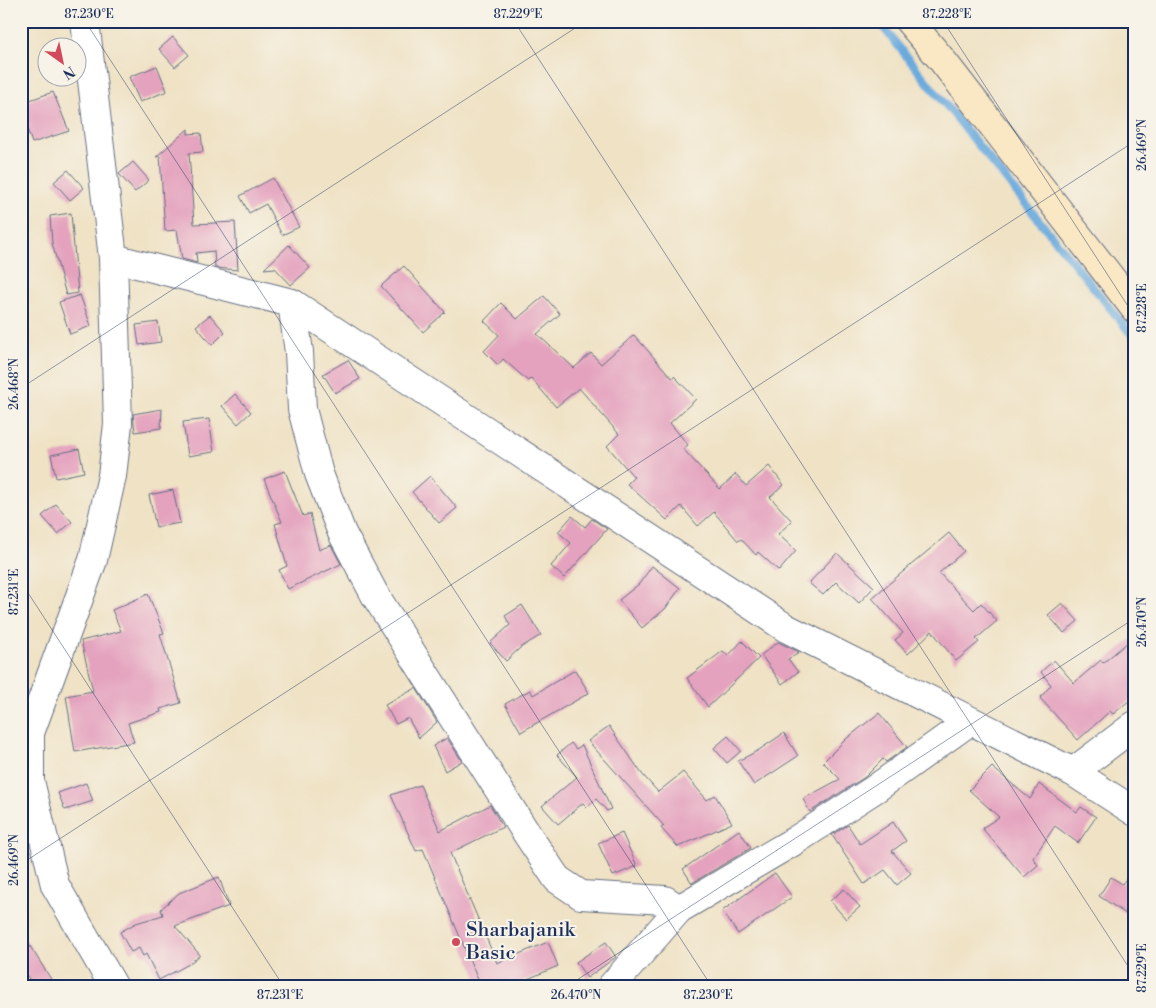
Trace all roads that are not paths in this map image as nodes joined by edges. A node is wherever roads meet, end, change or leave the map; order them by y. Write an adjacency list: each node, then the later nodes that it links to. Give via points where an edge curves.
1 (85, 21): 3 (street)
2 (909, 21): 5 (street)
3 (112, 258): 4 (street); 11 (street, via 118,424 112,476 92,560 30,733 30,781 56,885)
4 (292, 303): 6 (street, via 786,628); 10 (street, via 302,408 319,474 342,533 375,594 525,831 557,879 581,895 665,900)
5 (1135, 308)
6 (970, 720): 8 (street); 10 (street, via 796,840)
7 (1135, 725): 8 (street)
8 (1072, 772): 9 (street)
9 (1135, 812)
10 (679, 909): 12 (street)
11 (114, 987)
12 (611, 987)

